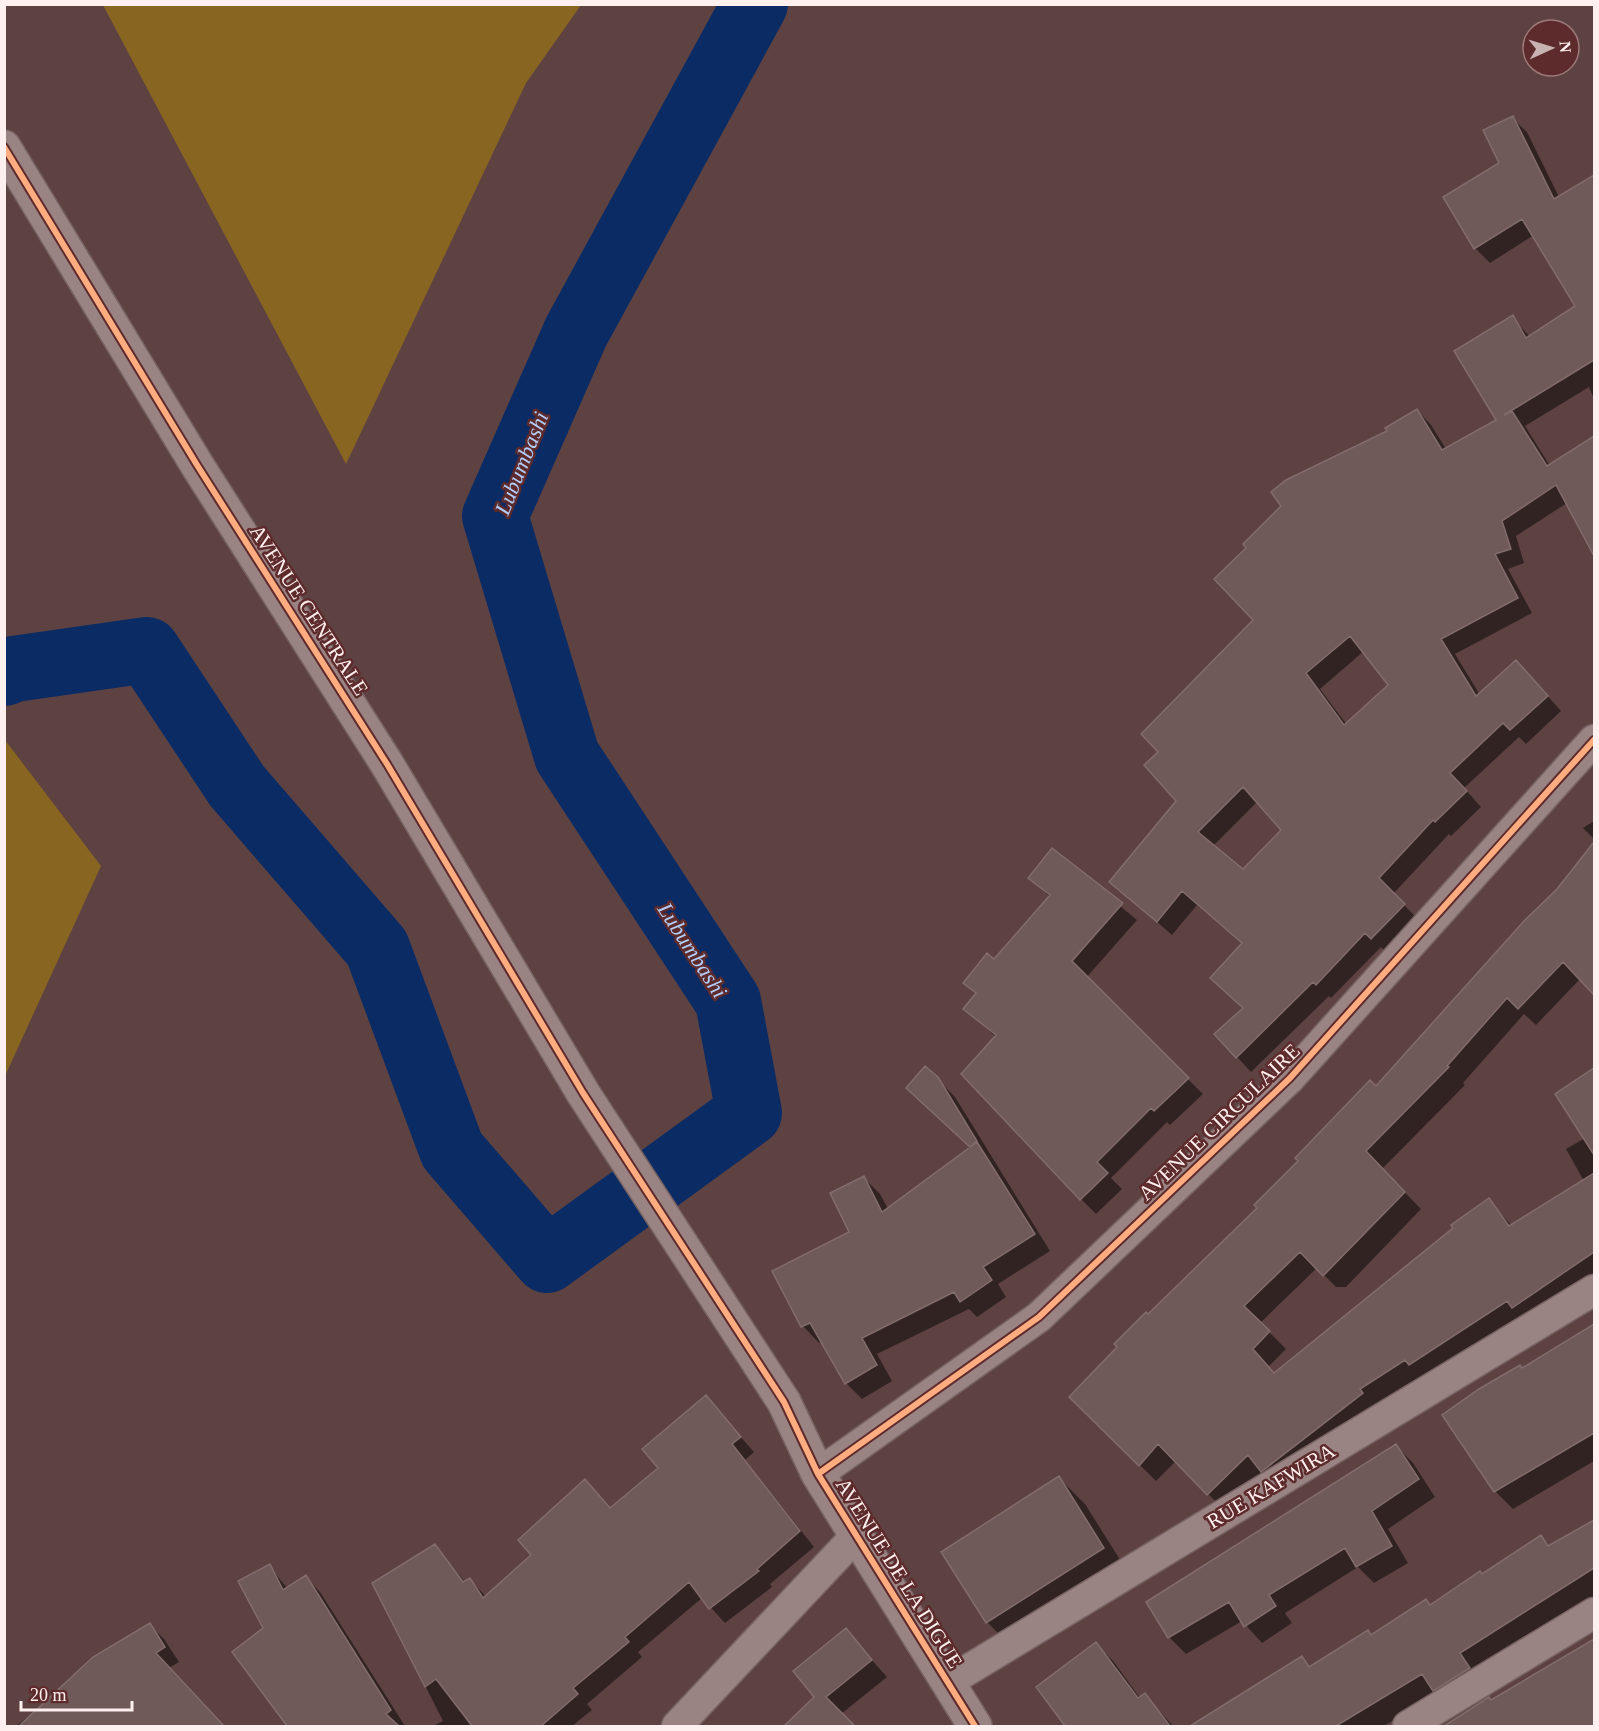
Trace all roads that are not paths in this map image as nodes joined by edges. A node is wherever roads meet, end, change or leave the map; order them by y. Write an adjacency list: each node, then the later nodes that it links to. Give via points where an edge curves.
1 (4, 147): 4 (street, AVENUE CENTRALE, via 196,465 387,764 583,1093)
2 (1594, 740): 5 (street, AVENUE CIRCULAIRE, via 1290,1078 1039,1317)
3 (1594, 1290): 8 (street, RUE KAFWIRA)
4 (784, 1402): 5 (street, AVENUE DE LA DIGUE)
5 (818, 1473): 6 (street, AVENUE DE LA DIGUE)
6 (855, 1537): 8 (street, AVENUE DE LA DIGUE); 9 (street)
7 (1594, 1613): 11 (street)
8 (948, 1682): 10 (street, AVENUE DE LA DIGUE)
9 (677, 1726)
10 (975, 1726)
11 (1408, 1726)

